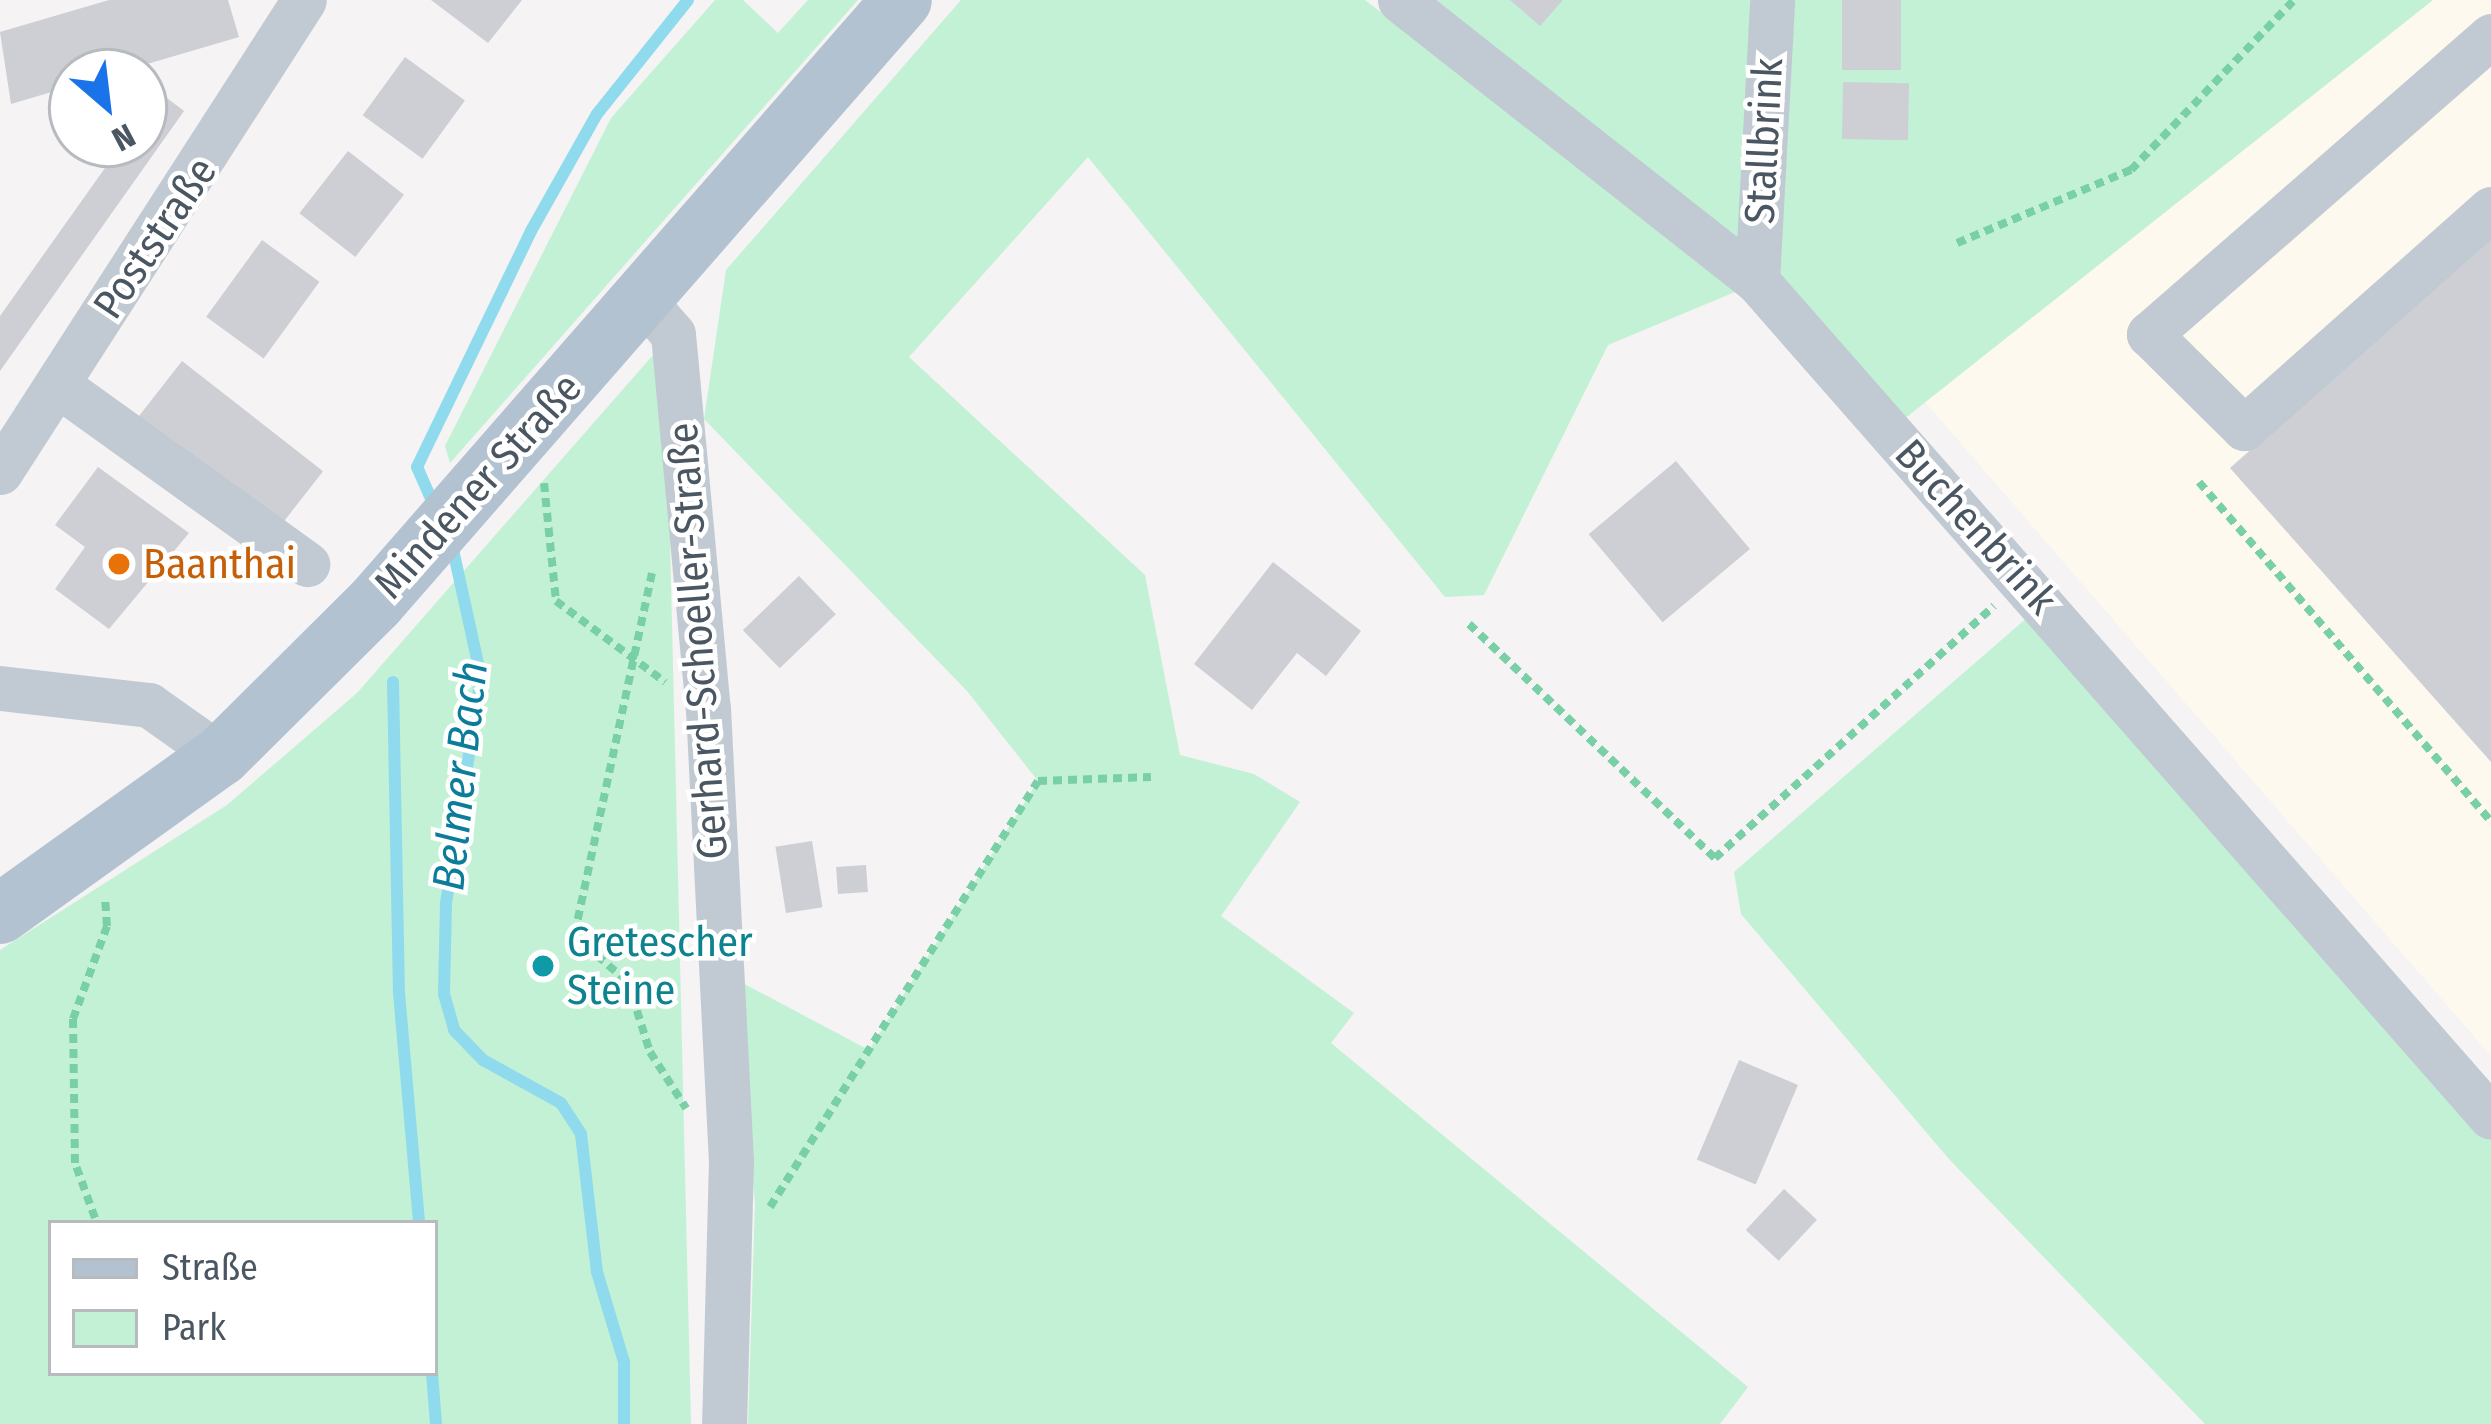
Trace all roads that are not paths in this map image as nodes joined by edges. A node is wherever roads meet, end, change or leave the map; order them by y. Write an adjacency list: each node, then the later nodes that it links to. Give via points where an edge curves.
1 (304, 0): 9 (street, Poststraße)
2 (902, 0): 8 (main road, Mindener Straße)
3 (1400, 0): 7 (street, Buchenbrink)
4 (1772, 0): 7 (street, Stallbrink)
5 (2491, 36): 6 (street, via 2149,334 2245,428)
6 (2491, 209)
7 (1757, 281): 15 (street, Buchenbrink, via 2026,578)
8 (643, 300): 13 (main road, Mindener Straße, via 376,602); 16 (street, Gerhard-Schoeller-Straße, via 673,334 708,707 731,1160 719,1289)
9 (58, 386): 10 (street, Poststraße); 11 (street)
10 (0, 472)
11 (307, 564)
12 (2, 681): 13 (street, via 149,705)
13 (221, 756): 14 (main road, Mindener Straße, via 86,860)
14 (0, 914)
15 (2491, 1117)
16 (724, 1424)

